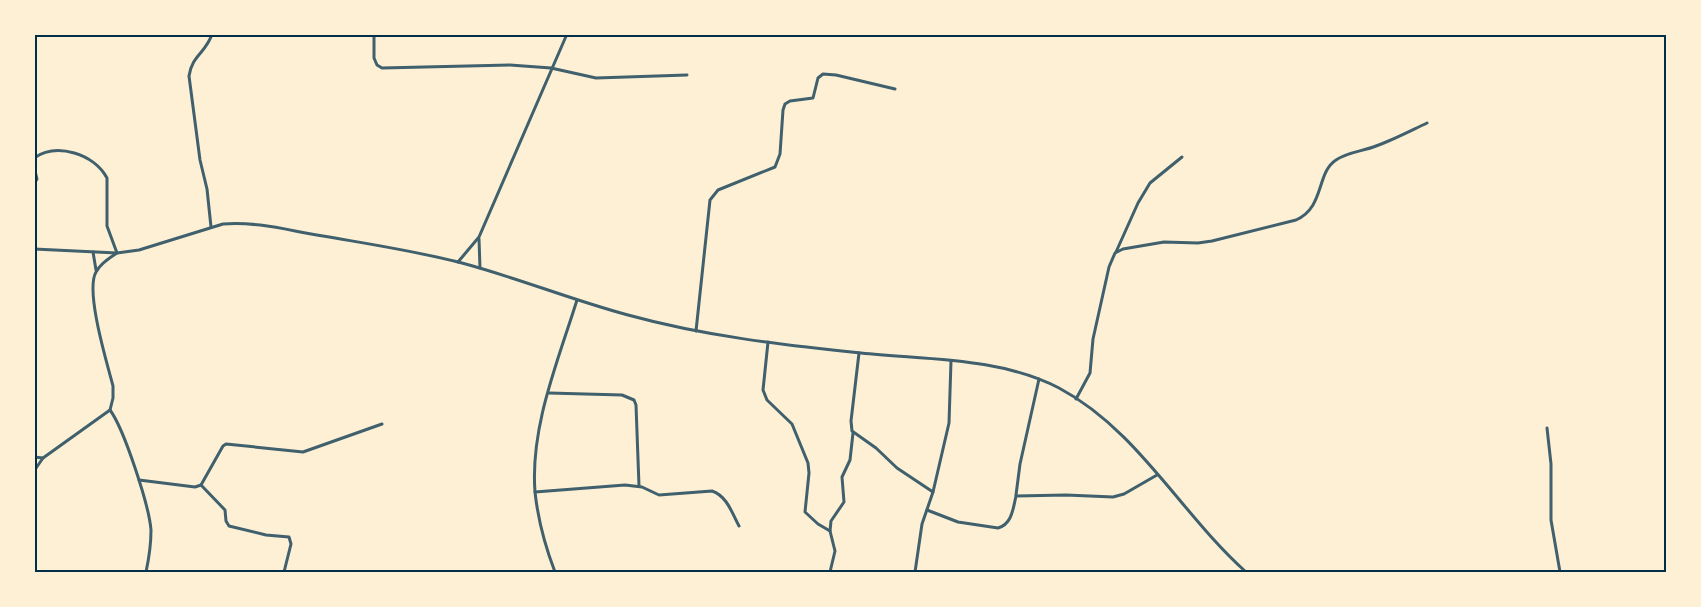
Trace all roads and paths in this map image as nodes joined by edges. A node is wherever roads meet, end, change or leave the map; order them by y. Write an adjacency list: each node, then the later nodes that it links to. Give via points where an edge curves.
1 (212, 34): 12 (street, via 192,62 189,76)
2 (374, 34): 4 (street, via 374,58 382,68)
3 (567, 34): 4 (street)
4 (551, 68): 5 (street, via 596,78); 13 (street)
5 (687, 75)
6 (895, 89): 22 (street, via 823,74 818,78 813,98 785,104 775,167 717,190 710,200)
7 (1427, 123): 17 (street, via 1378,146 1336,159 1312,208 1296,220 1212,241 1164,242)
8 (1182, 157): 17 (street, via 1150,183)
9 (34, 159): 16 (street, via 61,150 71,151 104,173 107,226)
10 (34, 167): 11 (street)
11 (34, 183)
12 (211, 227): 16 (street); 18 (street, via 234,223 267,227)
13 (479, 237): 18 (street); 19 (street)
14 (34, 249): 15 (street)
15 (93, 252): 16 (street); 20 (street)
16 (117, 253): 20 (street)
17 (1115, 254): 28 (street, via 1093,339 1090,373)
18 (458, 262): 19 (street)
19 (480, 268): 21 (street)
20 (96, 270): 29 (street, via 92,291 112,386)
21 (577, 300): 22 (street); 27 (street)
22 (696, 331): 23 (street)
23 (768, 342): 24 (street); 45 (street, via 764,395 792,424 808,463 805,512)
24 (859, 353): 25 (street); 32 (street)
25 (951, 361): 26 (street, via 992,366); 41 (street, via 949,423)
26 (1039, 379): 28 (street); 42 (street)
27 (549, 393): 39 (street, via 622,395 634,400); 40 (street, via 537,446)
28 (1076, 399): 36 (street, via 1115,428)
29 (110, 410): 34 (street); 37 (street)
30 (382, 424): 38 (street, via 303,452 226,444)
31 (1547, 428): 52 (street, via 1551,520)
32 (853, 434): 41 (street); 45 (street, via 850,460 842,477 844,502 833,516)
33 (34, 457): 34 (street)
34 (43, 458): 35 (street)
35 (34, 471)
36 (1157, 474): 42 (street, via 1113,497); 51 (street)
37 (139, 480): 38 (street, via 178,487); 46 (street, via 151,528)
38 (201, 485): 47 (street, via 225,510 229,526 289,537)
39 (639, 486): 40 (street); 44 (street, via 659,495 715,492 726,501)
40 (535, 492): 48 (street, via 542,535)
41 (933, 492): 43 (street)
42 (1016, 496): 43 (street, via 1010,520 1001,527 958,522)
43 (927, 510): 50 (street)
44 (739, 526)
45 (830, 531): 49 (street, via 835,551)
46 (146, 573)
47 (284, 573)
48 (555, 573)
49 (830, 573)
50 (915, 573)
51 (1246, 573)
52 (1560, 573)

